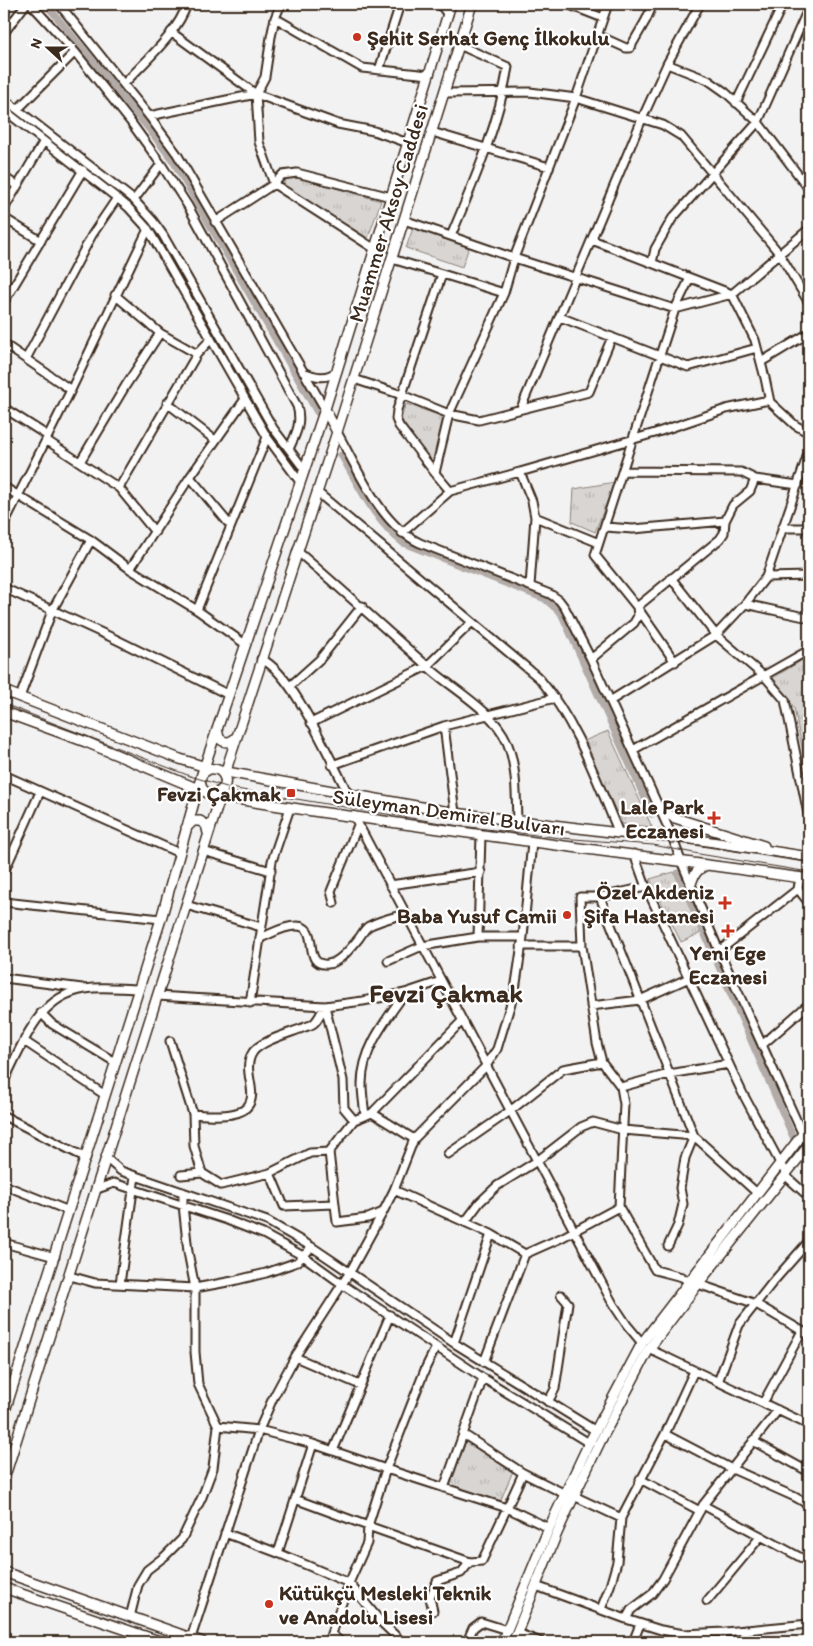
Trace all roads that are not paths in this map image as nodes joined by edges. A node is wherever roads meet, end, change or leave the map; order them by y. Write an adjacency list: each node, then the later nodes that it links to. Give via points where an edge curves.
1 (26, 4): 20 (street)
2 (31, 4): 23 (street)
3 (187, 4): 19 (street)
4 (281, 4): 17 (street)
5 (400, 4): 25 (street)
6 (440, 4): 16 (street)
7 (451, 4): 16 (main road, Muammer Aksoy Caddesi)
8 (472, 4): 22 (main road, Muammer Aksoy Caddesi)
9 (567, 4): 18 (street)
10 (608, 4): 18 (street)
11 (652, 4): 21 (street, via 630,48)
12 (700, 4): 24 (street)
13 (783, 4): 33 (street)
14 (61, 5): 27 (street)
15 (809, 7): 38 (street)
16 (448, 15): 26 (main road, Muammer Aksoy Caddesi)
17 (275, 18): 25 (street, via 362,68); 30 (street, via 264,77)
18 (603, 18): 21 (street)
19 (171, 32): 27 (street); 30 (street)
20 (4, 33)
21 (598, 35): 31 (street)
22 (459, 45): 28 (main road, Muammer Aksoy Caddesi); 29 (street, via 508,67)
23 (75, 52): 34 (street); 43 (street)
24 (667, 64): 33 (street, via 708,80); 37 (street)
25 (379, 70): 26 (street)
26 (429, 75): 41 (main road, Muammer Aksoy Caddesi)
27 (124, 84): 36 (street)
28 (444, 93): 29 (street); 39 (main road, Muammer Aksoy Caddesi)
29 (504, 93): 31 (street, via 530,92); 42 (street)
30 (256, 94): 36 (street); 41 (street, via 338,124 374,131); 48 (street, via 259,142)
31 (576, 98): 37 (street); 44 (street)
32 (4, 99): 34 (street)
33 (736, 103): 38 (street)
34 (18, 109): 53 (street)
35 (4, 110): 40 (street)
36 (149, 116): 57 (street, via 176,154)
37 (642, 119): 46 (street, via 681,136); 61 (street)
38 (758, 122): 46 (street); 50 (street)
39 (432, 132): 42 (street); 56 (main road, Muammer Aksoy Caddesi)
40 (44, 140): 45 (street); 49 (street)
41 (408, 143): 51 (main road, Muammer Aksoy Caddesi)
42 (487, 149): 44 (street); 60 (street)
43 (161, 164): 53 (street); 106 (street, via 188,206 297,406 298,426)
44 (549, 167): 65 (street)
45 (83, 170): 52 (street); 62 (street)
46 (713, 173): 64 (street); 67 (street, via 672,219 655,249)
47 (4, 177): 49 (street)
48 (274, 184): 51 (street, via 282,175 298,173); 57 (street); 63 (street)
49 (17, 186): 54 (street)
50 (809, 189)
51 (391, 197): 63 (main road, Muammer Aksoy Caddesi)
52 (117, 198): 58 (street); 86 (street, via 92,235)
53 (134, 200): 106 (street, via 163,235 273,428)
54 (4, 208)
55 (4, 218): 62 (street)
56 (404, 220): 60 (street); 66 (main road, Muammer Aksoy Caddesi)
57 (215, 222): 89 (street)
58 (148, 229): 73 (street); 81 (street)
59 (809, 229): 64 (street)
60 (451, 236): 65 (street)
61 (592, 240): 67 (street); 69 (street)
62 (41, 241): 74 (street)
63 (375, 249): 88 (main road, Muammer Aksoy Caddesi)
64 (779, 253): 72 (street); 75 (street)
65 (514, 258): 69 (street); 71 (street)
66 (392, 259): 68 (street); 90 (main road, Muammer Aksoy Caddesi)
67 (652, 263): 70 (street)
68 (442, 274): 71 (street); 92 (street)
69 (576, 278): 76 (street); 77 (street)
70 (690, 278): 72 (street); 76 (street)
71 (504, 294): 99 (street)
72 (732, 294): 76 (street); 83 (street)
73 (115, 295): 78 (street); 91 (street)
74 (4, 302)
75 (809, 303)
76 (675, 309): 85 (street)
77 (560, 317): 80 (street); 97 (street)
78 (160, 333): 84 (street); 108 (street)
79 (809, 333): 87 (street)
80 (612, 337): 85 (street); 97 (street, via 589,392)
81 (211, 339): 84 (street); 93 (street)
82 (4, 344): 86 (street)
83 (757, 348): 85 (street, via 688,367); 87 (street)
84 (197, 354): 95 (street)
85 (660, 356): 104 (street)
86 (26, 359): 91 (street)
87 (761, 362): 94 (street)
88 (337, 371): 89 (street, via 321,377); 98 (main road, Muammer Aksoy Caddesi)
89 (303, 372): 98 (street)
90 (354, 379): 92 (street); 100 (main road, Muammer Aksoy Caddesi)
91 (71, 390): 103 (street)
92 (402, 395): 99 (street); 112 (street, via 396,420)
93 (245, 399): 102 (street); 105 (street)
94 (769, 400): 101 (street, via 794,425); 104 (street, via 726,409)
95 (167, 404): 105 (street); 118 (street)
96 (4, 408): 103 (street)
97 (521, 408): 99 (street, via 479,420)
98 (325, 409): 100 (main road); 109 (main road, Muammer Aksoy Caddesi)
99 (449, 414): 112 (street)
100 (337, 432): 120 (main road, Muammer Aksoy Caddesi); 130 (street, via 376,502)
101 (809, 434)
102 (267, 437): 115 (street); 125 (street)
103 (47, 438): 108 (street); 121 (street)
104 (633, 438): 110 (street); 111 (street)
105 (215, 440): 113 (street)
106 (289, 449): 109 (street)
107 (809, 451): 116 (street)
108 (80, 462): 118 (street)
109 (304, 469): 115 (main road, Muammer Aksoy Caddesi)
110 (623, 471): 114 (street, via 741,472); 126 (street)
111 (520, 472): 119 (street); 122 (street)
112 (435, 473): 119 (street)
113 (190, 477): 125 (street); 129 (street)
114 (755, 479): 116 (street); 123 (street, via 750,491 733,504)
115 (300, 482): 148 (main road, Muammer Aksoy Caddesi)
116 (798, 485): 127 (street)
117 (4, 487): 121 (street)
118 (119, 488): 129 (street)
119 (450, 491): 130 (street)
120 (317, 492): 133 (main road, Muammer Aksoy Caddesi); 146 (street)
121 (18, 496): 124 (street); 131 (street)
122 (535, 517): 132 (street); 138 (street)
123 (725, 521): 126 (street, via 633,529); 137 (street, via 720,539)
124 (4, 524)
125 (230, 525): 143 (street)
126 (605, 527): 132 (street)
127 (782, 528): 128 (street); 136 (street)
128 (809, 528)
129 (155, 532): 134 (street)
130 (402, 533): 138 (street, via 420,544)
131 (91, 540): 134 (street); 144 (street)
132 (600, 543): 142 (street, via 595,556)
133 (297, 551): 141 (street); 150 (main road, Muammer Aksoy Caddesi)
134 (130, 569): 143 (street)
135 (809, 576): 136 (street)
136 (766, 577): 140 (street)
137 (671, 578): 142 (street); 147 (street)
138 (530, 586): 151 (street, via 559,600)
139 (4, 588): 144 (street)
140 (745, 604): 145 (street); 147 (street)
141 (362, 606): 153 (street); 155 (street, via 320,660)
142 (637, 607): 151 (street, via 638,616 634,623); 152 (street)
143 (197, 610): 148 (street)
144 (52, 611): 157 (street); 158 (street)
145 (809, 618)
146 (472, 622): 153 (street); 159 (street, via 538,678)
147 (716, 635): 152 (street); 154 (street)
148 (245, 644): 157 (main road, Muammer Aksoy Caddesi)
149 (809, 650): 154 (street)
150 (261, 659): 155 (street, via 268,662); 166 (main road, Muammer Aksoy Caddesi)
151 (591, 659): 160 (street)
152 (675, 662): 160 (street)
153 (427, 666): 162 (street); 163 (street)
154 (764, 676): 167 (street); 176 (street, via 785,700)
155 (290, 686): 163 (street)
156 (4, 691): 158 (main road, Süleyman Demirel Bulvarı)
157 (229, 695): 165 (main road, Muammer Aksoy Caddesi)
158 (20, 697): 170 (main road, Süleyman Demirel Bulvarı, via 180,759)
159 (555, 698): 162 (street); 180 (street, via 576,733)
160 (610, 701): 167 (street)
161 (4, 712): 170 (main road, Süleyman Demirel Bulvarı, via 86,742)
162 (488, 714): 164 (street); 178 (street, via 507,742 515,776)
163 (311, 723): 168 (street)
164 (444, 726): 168 (street); 175 (street)
165 (217, 728): 166 (main road, via 219,738 225,742); 170 (main road, Muammer Aksoy Caddesi)
166 (237, 736): 170 (main road, Muammer Aksoy Caddesi)
167 (633, 750): 174 (street)
168 (332, 765): 172 (street)
169 (4, 775): 171 (street)
170 (213, 781): 172 (main road, Süleyman Demirel Bulvarı); 173 (main road, Süleyman Demirel Bulvarı); 179 (main road); 182 (main road)
171 (40, 792): 186 (street); 193 (street)
172 (349, 795): 175 (main road, Süleyman Demirel Bulvarı)
173 (290, 808): 177 (main road, Süleyman Demirel Bulvarı); 192 (street)
174 (660, 810): 183 (street); 187 (main road, via 675,818)
175 (455, 813): 178 (main road, Süleyman Demirel Bulvarı)
176 (809, 819)
177 (356, 821): 181 (main road, Süleyman Demirel Bulvarı); 197 (street); 202 (street, via 331,892)
178 (517, 821): 180 (main road, Süleyman Demirel Bulvarı)
179 (186, 829): 182 (main road, via 189,823 200,821 207,828); 186 (main road)
180 (619, 833): 183 (main road, Süleyman Demirel Bulvarı)
181 (482, 835): 184 (main road, Süleyman Demirel Bulvarı); 194 (street)
182 (207, 836): 185 (main road)
183 (672, 836): 187 (main road, Süleyman Demirel Bulvarı); 190 (street)
184 (532, 842): 188 (main road, Süleyman Demirel Bulvarı); 209 (street)
185 (202, 851): 192 (street); 204 (main road)
186 (179, 853): 206 (main road)
187 (785, 853): 189 (main road)
188 (634, 854): 190 (main road, Süleyman Demirel Bulvarı); 198 (street)
189 (809, 857)
190 (681, 861): 191 (main road, Süleyman Demirel Bulvarı); 196 (street)
191 (707, 865): 195 (main road, Süleyman Demirel Bulvarı); 196 (main road, via 694,875)
192 (271, 871): 207 (street)
193 (4, 872)
194 (481, 872): 197 (street); 208 (street)
195 (805, 878): 199 (street)
196 (691, 884): 214 (street)
197 (390, 885): 205 (street)
198 (646, 887): 200 (street); 217 (street)
199 (798, 889): 203 (street); 214 (street)
200 (600, 897): 213 (street, via 580,897); 223 (street)
201 (4, 902): 206 (street)
202 (334, 903)
203 (809, 903)
204 (186, 906): 207 (street); 222 (main road)
205 (405, 914): 210 (street, via 367,926 334,963 316,961 311,953 310,935 300,926); 211 (street)
206 (161, 919): 219 (main road)
207 (262, 927): 210 (street)
208 (478, 937): 209 (street); 211 (street)
209 (523, 937): 212 (street)
210 (260, 938): 224 (street)
211 (422, 946): 215 (street); 218 (street)
212 (522, 946): 213 (street); 238 (street, via 515,990 497,1049)
213 (582, 946): 227 (street)
214 (720, 951): 232 (street)
215 (388, 961)
216 (4, 978): 220 (street)
217 (689, 978): 223 (street); 237 (street)
218 (441, 981): 221 (street); 229 (street)
219 (139, 988): 220 (street); 235 (main road)
220 (85, 989): 228 (street, via 52,1002)
221 (405, 993): 226 (street); 245 (street, via 383,1023 365,1064 362,1083)
222 (157, 996): 224 (street); 256 (main road)
223 (640, 1000): 227 (street); 239 (street)
224 (250, 1003): 226 (street)
225 (809, 1004): 232 (street)
226 (325, 1006): 244 (street, via 315,1023 264,1043 253,1052 247,1068 252,1091 246,1108 215,1115); 247 (street, via 343,1080 344,1108)
227 (591, 1006): 236 (street)
228 (41, 1013): 230 (street); 235 (street, via 52,1024)
229 (462, 1021): 238 (street); 245 (street)
230 (24, 1041): 234 (street); 242 (street)
231 (170, 1041): 244 (street)
232 (762, 1044): 249 (street)
233 (4, 1060): 234 (street)
234 (14, 1060): 240 (street)
235 (115, 1062): 242 (main road)
236 (602, 1062): 241 (street); 243 (street, via 563,1069)
237 (729, 1064): 239 (street); 258 (street)
238 (486, 1066): 243 (street); 251 (street)
239 (669, 1074): 241 (street); 250 (street)
240 (4, 1081)
241 (621, 1086): 248 (street)
242 (105, 1094): 255 (main road)
243 (510, 1110): 254 (street); 257 (street)
244 (193, 1114): 259 (street, via 194,1146)
245 (368, 1115): 247 (street); 251 (street)
246 (4, 1116): 255 (street)
247 (354, 1120): 253 (street)
248 (623, 1130): 250 (street); 257 (street, via 593,1122 581,1127); 273 (street)
249 (806, 1132): 252 (street); 258 (main road)
250 (694, 1136): 269 (street); 281 (street, via 685,1158 680,1188 683,1204)
251 (414, 1139): 267 (street)
252 (809, 1147): 261 (main road)
253 (329, 1152): 260 (street, via 310,1154); 271 (street)
254 (448, 1154)
255 (86, 1158): 274 (main road)
256 (106, 1158): 263 (street, via 121,1171); 265 (main road)
257 (537, 1161): 276 (street, via 497,1186); 277 (street)
258 (780, 1164): 261 (street); 269 (main road)
259 (202, 1173): 260 (street, via 221,1185); 262 (street)
260 (270, 1173): 271 (street, via 284,1206)
261 (785, 1174): 270 (street); 288 (main road)
262 (181, 1175)
263 (135, 1176): 266 (street); 268 (street)
264 (4, 1185): 274 (street)
265 (97, 1189): 266 (street, via 114,1183); 287 (main road)
266 (132, 1189): 272 (street); 289 (street)
267 (394, 1190): 275 (street); 276 (street)
268 (183, 1192): 272 (street); 282 (street, via 267,1221)
269 (757, 1193): 288 (main road)
270 (809, 1197)
271 (334, 1204): 275 (street, via 337,1222 368,1218)
272 (183, 1205): 285 (street, via 263,1234); 291 (street)
273 (620, 1207): 277 (street); 288 (street, via 655,1270)
274 (69, 1211): 284 (main road)
275 (383, 1212): 286 (street)
276 (465, 1222): 278 (street)
277 (574, 1231): 283 (street); 297 (street, via 613,1304)
278 (492, 1234): 283 (street); 296 (street)
279 (809, 1241): 293 (street)
280 (4, 1243): 284 (street)
281 (668, 1246)
282 (312, 1247): 285 (street); 286 (street)
283 (525, 1254): 300 (street)
284 (55, 1256): 308 (main road)
285 (303, 1256): 290 (street); 291 (street, via 297,1262 266,1273)
286 (350, 1272): 290 (street); 296 (street)
287 (70, 1276): 289 (street); 323 (main road)
288 (693, 1283): 293 (street); 297 (main road)
289 (120, 1284): 291 (street)
290 (342, 1284): 294 (street); 299 (street)
291 (195, 1288): 310 (street, via 194,1352 198,1384)
292 (561, 1295): 305 (street, via 568,1303 555,1389)
293 (756, 1304): 295 (street); 303 (street, via 739,1325)
294 (390, 1315): 298 (street); 304 (street)
295 (806, 1334): 306 (street)
296 (454, 1343): 300 (street)
297 (646, 1346): 301 (street); 312 (main road); 326 (main road, via 600,1442)
298 (436, 1347): 302 (street); 320 (street)
299 (295, 1357): 304 (street); 311 (street)
300 (484, 1362): 305 (street)
301 (694, 1371): 303 (street); 314 (street)
302 (483, 1378): 313 (street); 317 (street)
303 (718, 1382): 306 (street)
304 (360, 1385): 318 (street)
305 (548, 1402): 312 (street)
306 (763, 1403): 307 (street)
307 (778, 1410): 309 (street); 315 (street)
308 (4, 1414)
309 (809, 1425)
310 (218, 1426): 311 (street); 346 (street, via 213,1468 202,1497 182,1539 147,1570 138,1585)
311 (259, 1430): 316 (street); 334 (street)
312 (596, 1431): 317 (main road)
313 (463, 1434): 322 (street); 325 (street)
314 (665, 1434): 319 (street); 324 (street)
315 (753, 1441): 319 (street); 321 (street)
316 (313, 1444): 318 (street); 327 (street)
317 (589, 1444): 326 (main road)
318 (332, 1450): 320 (street)
319 (730, 1468): 328 (street); 330 (street)
320 (386, 1469): 325 (street); 332 (street)
321 (809, 1472)
322 (523, 1473): 326 (street); 329 (street)
323 (4, 1479)
324 (640, 1479): 330 (street); 331 (street)
325 (444, 1488): 329 (street)
326 (570, 1495): 331 (street); 333 (main road); 341 (main road)
327 (296, 1499): 332 (street); 336 (street)
328 (809, 1505)
329 (507, 1508): 333 (street); 337 (street, via 482,1561)
330 (702, 1508): 335 (street); 347 (street, via 663,1579)
331 (621, 1518): 344 (street, via 617,1562)
332 (368, 1526): 337 (street); 340 (street, via 367,1543)
333 (549, 1528): 350 (main road)
334 (225, 1533): 336 (street); 353 (street)
335 (761, 1536): 338 (street); 343 (street)
336 (278, 1553): 340 (street)
337 (470, 1562): 345 (street, via 461,1573 437,1581 430,1598)
338 (809, 1562)
339 (4, 1572): 346 (main road)
340 (349, 1582): 352 (street); 360 (street, via 380,1621)
341 (536, 1586): 344 (street); 354 (main road)
342 (4, 1588): 355 (main road)
343 (706, 1601)
344 (601, 1609): 347 (street)
345 (433, 1612)
346 (130, 1617): 353 (main road)
347 (626, 1619): 348 (street)
348 (640, 1624): 351 (street, via 684,1634); 364 (street)
349 (809, 1624): 351 (street)
350 (507, 1630): 361 (street, via 481,1622 473,1628); 362 (main road)
351 (745, 1630): 365 (street)
352 (331, 1634): 358 (street); 359 (street)
353 (191, 1638): 357 (main road)
354 (515, 1638): 363 (street)
355 (145, 1640): 356 (main road)
356 (162, 1642)
357 (202, 1642)
358 (328, 1642)
359 (341, 1642)
360 (402, 1642)
361 (467, 1642)
362 (502, 1642)
363 (541, 1642)
364 (633, 1642)
365 (746, 1642)

